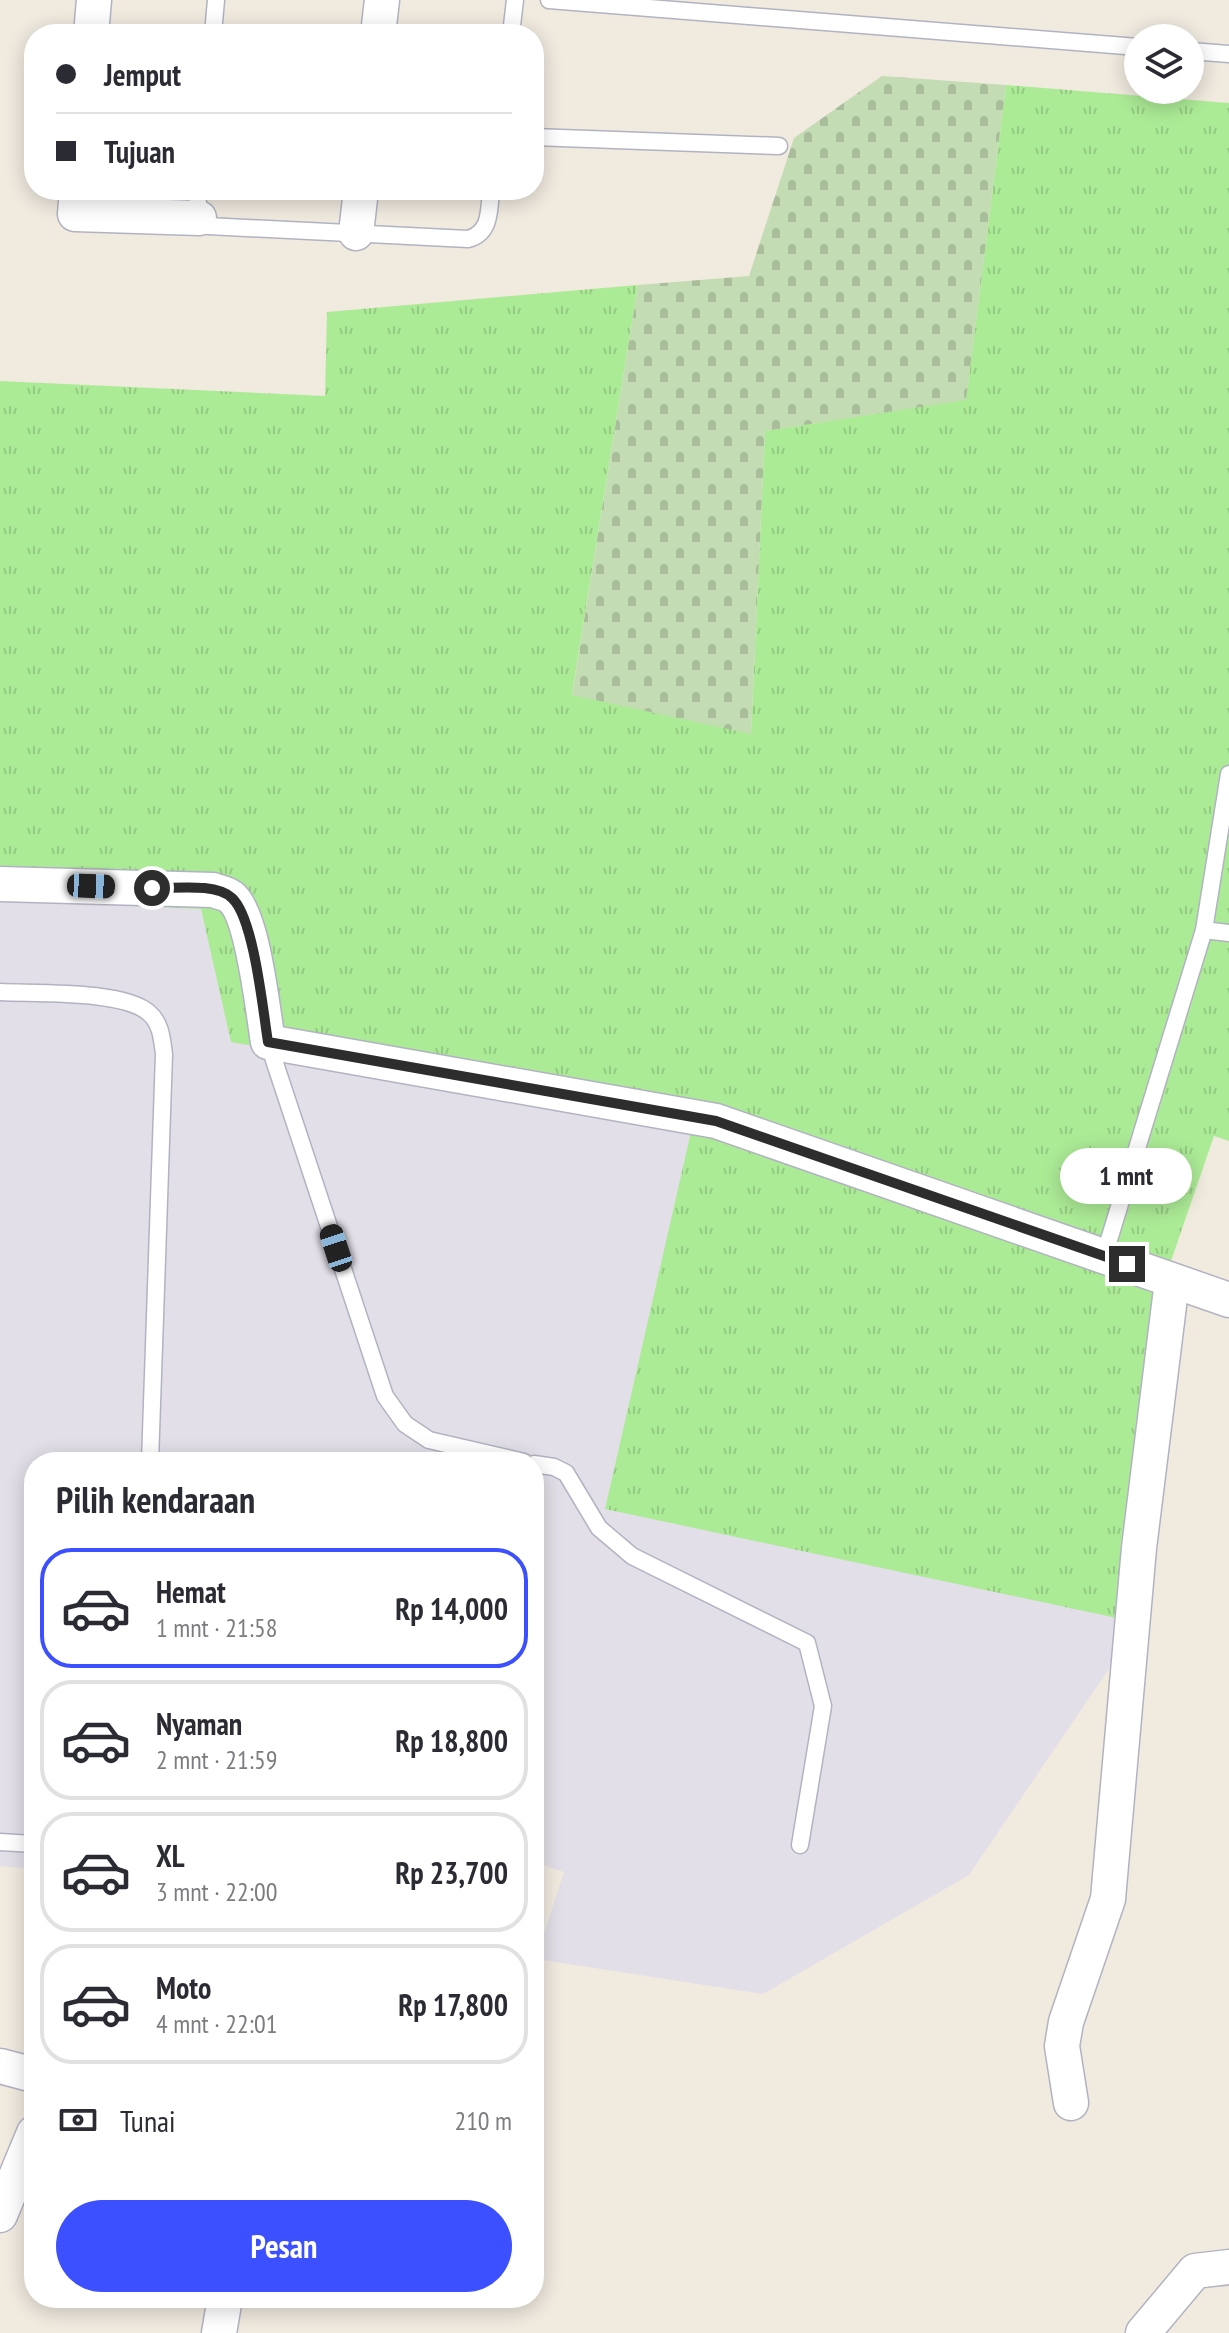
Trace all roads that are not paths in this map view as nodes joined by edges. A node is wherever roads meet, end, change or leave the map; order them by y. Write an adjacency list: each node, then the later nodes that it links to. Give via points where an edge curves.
1 (94, 0): 6 (street)
2 (216, 0): 7 (lane)
3 (382, 0): 8 (street)
4 (515, 0): 9 (lane)
5 (549, 0): 10 (lane)
6 (92, 24)
7 (214, 24)
8 (379, 24)
9 (512, 24)
10 (1124, 46)
11 (1204, 52): 12 (lane)
12 (1229, 54)
13 (544, 137): 14 (lane)
14 (779, 146)
15 (76, 200): 18 (street, via 75,214)
16 (360, 200): 19 (street)
17 (490, 200): 19 (lane, via 486,227 480,236 468,239)
18 (198, 204): 19 (lane, via 208,226)
19 (356, 233)
20 (1229, 774): 22 (lane)
21 (0, 884): 25 (street, via 213,890 231,897 243,917 257,969)
22 (1204, 930): 23 (lane); 26 (lane)
23 (1229, 933)
24 (0, 992): 29 (lane, via 130,1001 151,1014 161,1031)
25 (268, 1042): 26 (street, via 716,1121); 30 (lane, via 385,1396 405,1424 429,1440)
26 (1104, 1256): 27 (street)
27 (1172, 1281): 28 (street); 37 (street, via 1139,1548 1108,1899 1062,2046)
28 (1229, 1300)
29 (150, 1452)
30 (481, 1452)
31 (544, 1466): 34 (lane, via 566,1473 599,1528 632,1556 807,1643 823,1706)
32 (0, 1842): 33 (lane)
33 (24, 1843)
34 (800, 1845)
35 (0, 2066): 36 (street)
36 (24, 2072)
37 (1071, 2103)
38 (24, 2157): 39 (street)
39 (0, 2215)
40 (1229, 2267): 43 (street, via 1195,2271)
41 (223, 2308): 42 (street)
42 (219, 2333)
43 (1143, 2333)

